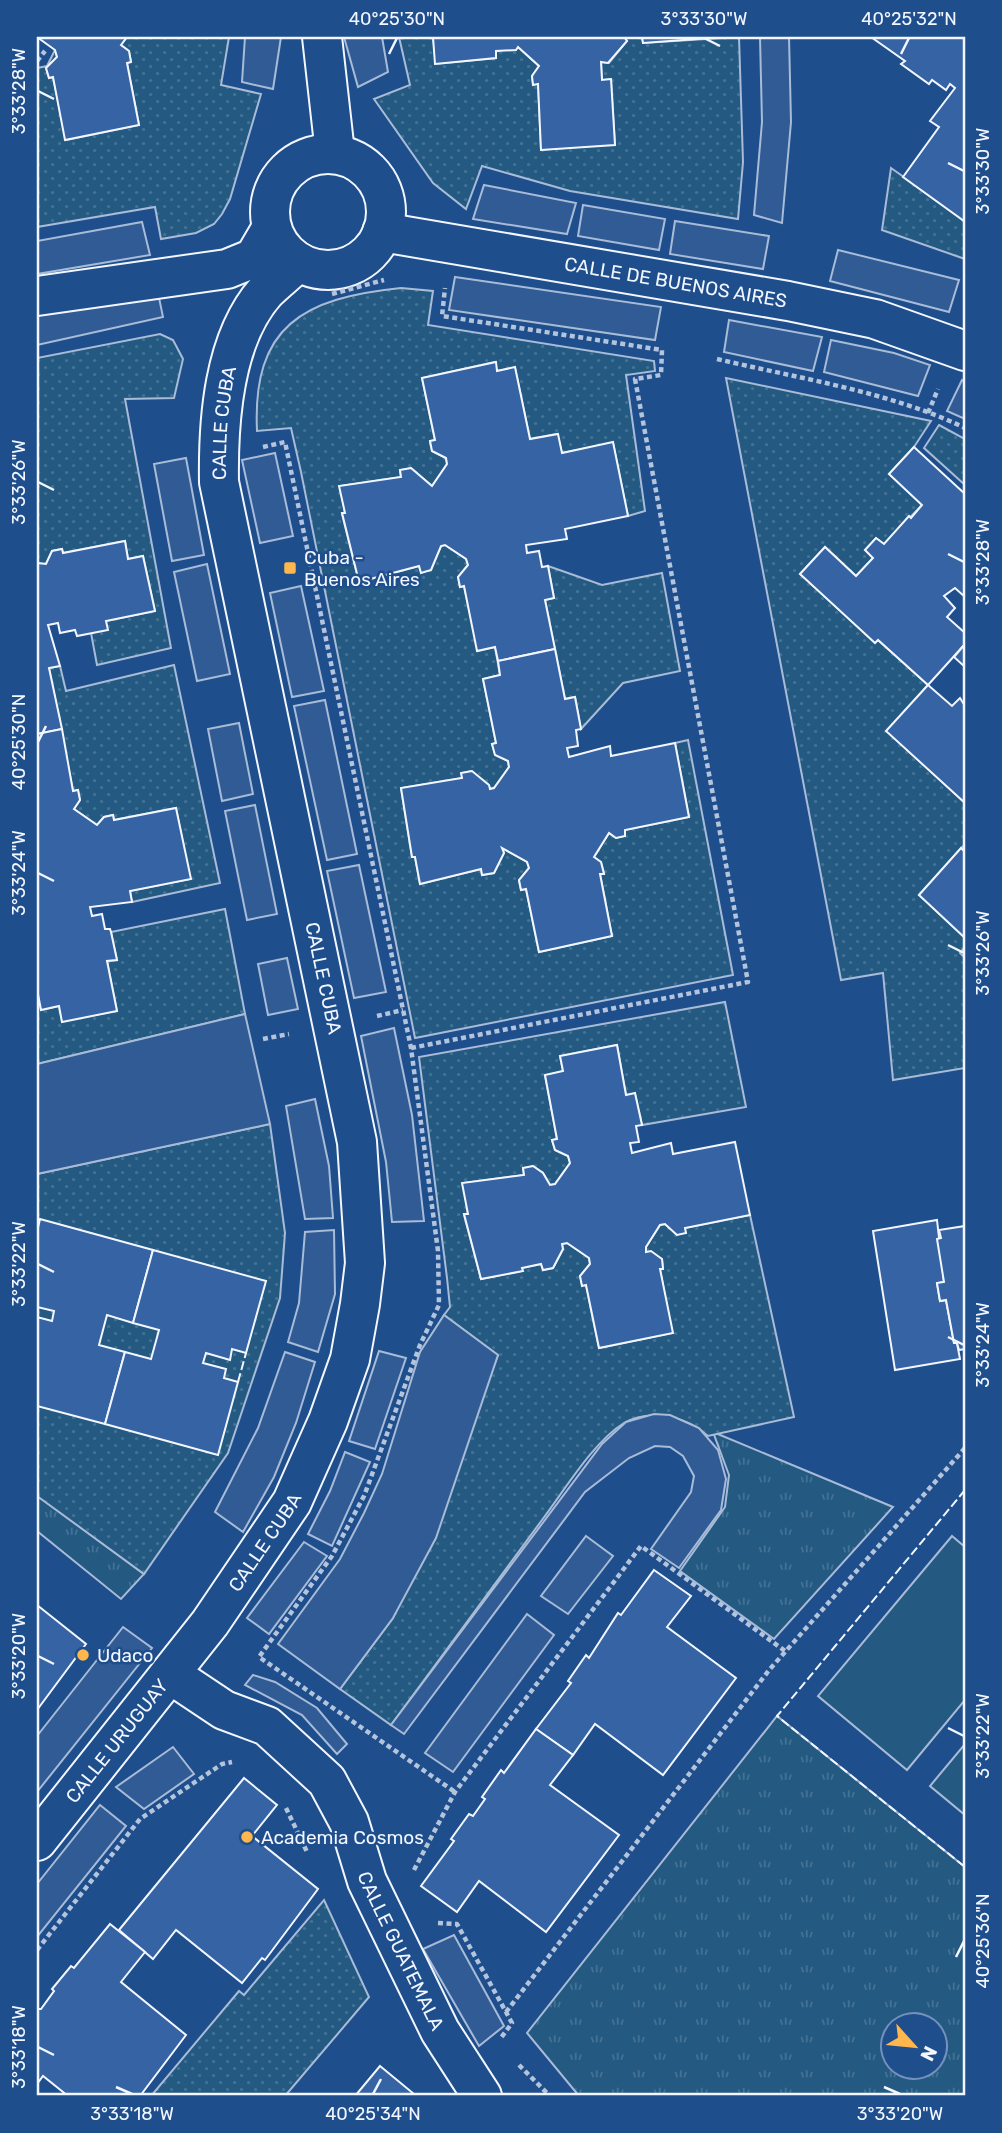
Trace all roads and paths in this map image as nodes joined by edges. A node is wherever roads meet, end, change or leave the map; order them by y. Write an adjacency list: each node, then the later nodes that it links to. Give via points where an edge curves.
1 (322, 37): 4 (street)
2 (45, 51): 3 (path)
3 (37, 61)
4 (335, 153): 5 (street, via 315,154 283,174 273,191); 6 (street, via 366,167 378,181 386,215)
5 (271, 229): 7 (street); 10 (street, via 254,258 227,269)
6 (382, 232): 7 (street, via 374,248 345,268 327,271); 12 (street, CALLE DE BUENOS AIRES, via 788,301 875,319)
7 (299, 262): 19 (street, CALLE CUBA, via 265,292 244,328 218,422 219,482 357,1142 365,1263 350,1359 292,1502)
8 (396, 280): 11 (path, via 347,288)
9 (438, 284): 16 (path, via 445,284 442,316 662,350 661,375 635,379 748,982)
10 (37, 296)
11 (321, 298)
12 (965, 351)
13 (717, 359): 14 (path, via 892,402)
14 (965, 428)
15 (260, 447): 16 (path, via 285,442)
16 (411, 1048): 21 (path, via 438,1251 439,1305 364,1496 332,1556 259,1657)
17 (965, 1448): 18 (path)
18 (785, 1651): 21 (path, via 641,1546); 28 (path)
19 (170, 1674): 23 (street, CALLE URUGUAY); 31 (street, CALLE GUATEMALA, via 224,1710 267,1726 327,1780 349,1822 367,1881 440,2031)
20 (244, 1760): 27 (path, via 222,1764 140,1819)
21 (454, 1792): 25 (path)
22 (284, 1802): 24 (path)
23 (37, 1841)
24 (313, 1863)
25 (413, 1874)
26 (434, 1923): 28 (path, via 457,1924)
27 (37, 1950)
28 (506, 2012): 29 (path, via 512,2023)
29 (496, 2043)
30 (514, 2061): 32 (path)
31 (482, 2096)
32 (550, 2096)

